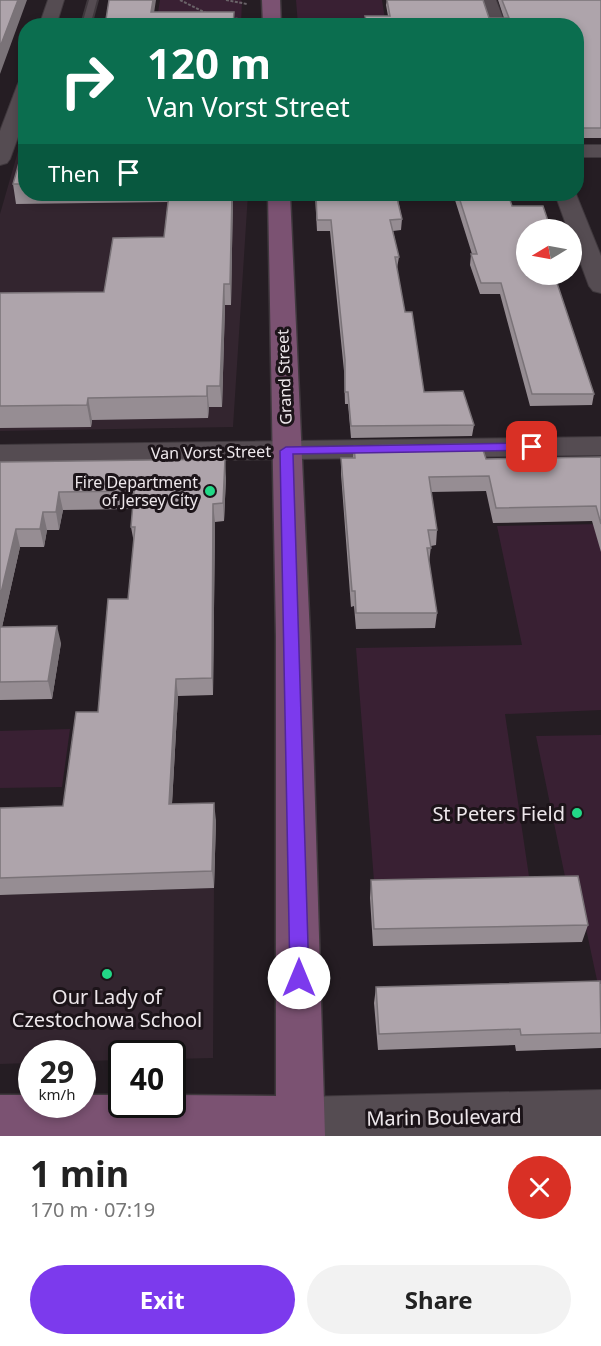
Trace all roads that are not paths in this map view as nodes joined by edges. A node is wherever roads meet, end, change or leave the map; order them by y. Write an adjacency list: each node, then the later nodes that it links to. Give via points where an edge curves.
1 (56, 0): 5 (street)
2 (93, 0): 6 (lane)
3 (271, 0): 7 (street)
4 (488, 0): 8 (street)
5 (50, 18)
6 (88, 18)
7 (272, 18)
8 (495, 18)
9 (18, 113): 12 (street)
10 (584, 151): 11 (street)
11 (601, 151)
12 (5, 158)
13 (279, 201): 17 (street, Grand Street)
14 (568, 201): 15 (street)
15 (601, 286)
16 (601, 446): 17 (street, Van Vorst Street)
17 (286, 451): 18 (street, Van Vorst Street); 21 (street, Grand Street)
18 (0, 454)
19 (601, 1113): 21 (street, Marin Boulevard)
20 (20, 1125): 21 (street, Marin Boulevard)
21 (301, 1128)

